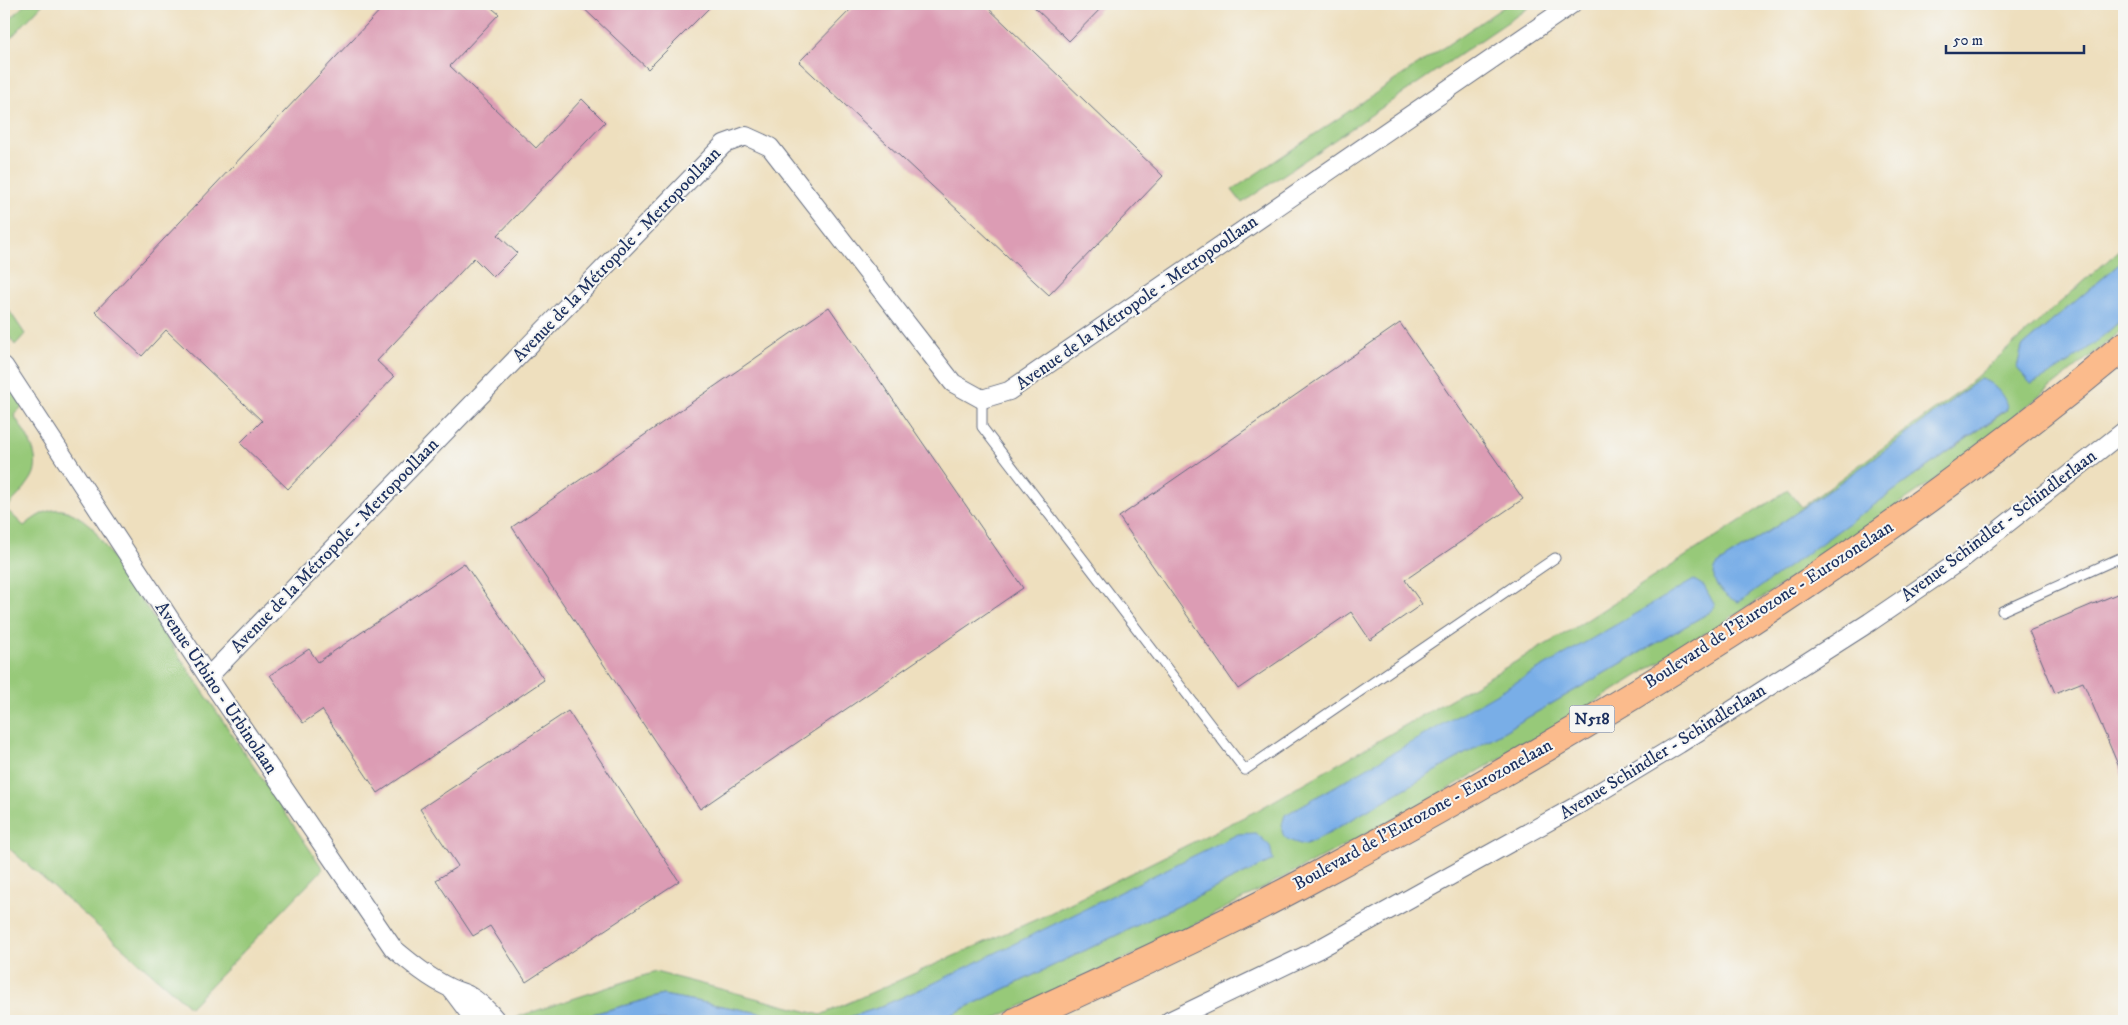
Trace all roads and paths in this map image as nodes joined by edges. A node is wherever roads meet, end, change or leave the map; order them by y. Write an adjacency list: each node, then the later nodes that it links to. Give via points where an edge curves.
1 (1572, 4): 4 (street, Avenue de la Métropole - Metropoollaan, via 1009,391)
2 (2124, 346): 13 (highway, Boulevard de l'Eurozone - Eurozonelaan / N518, via 1946,486 1761,614 1655,681 1503,772 1303,884)
3 (4, 366): 9 (street, Avenue Urbino - Urbinolaan)
4 (982, 399): 7 (lane, via 982,427 1245,770); 9 (street, Avenue de la Métropole - Metropoollaan, via 953,383 770,147 746,136 724,144)
5 (2123, 436): 14 (street, Avenue Schindler - Schindlerlaan, via 1961,560 1680,744 1578,805 1317,950)
6 (2124, 556): 8 (lane)
7 (1556, 558)
8 (2002, 611)
9 (208, 677): 10 (street, Avenue Urbino - Urbinolaan, via 393,948 414,966)
10 (451, 989): 11 (street, Avenue Urbino - Urbinolaan); 12 (street, Avenue Urbino - Urbinolaan, via 468,995)
11 (474, 1021)
12 (496, 1021)
13 (1017, 1021)
14 (1169, 1021)

